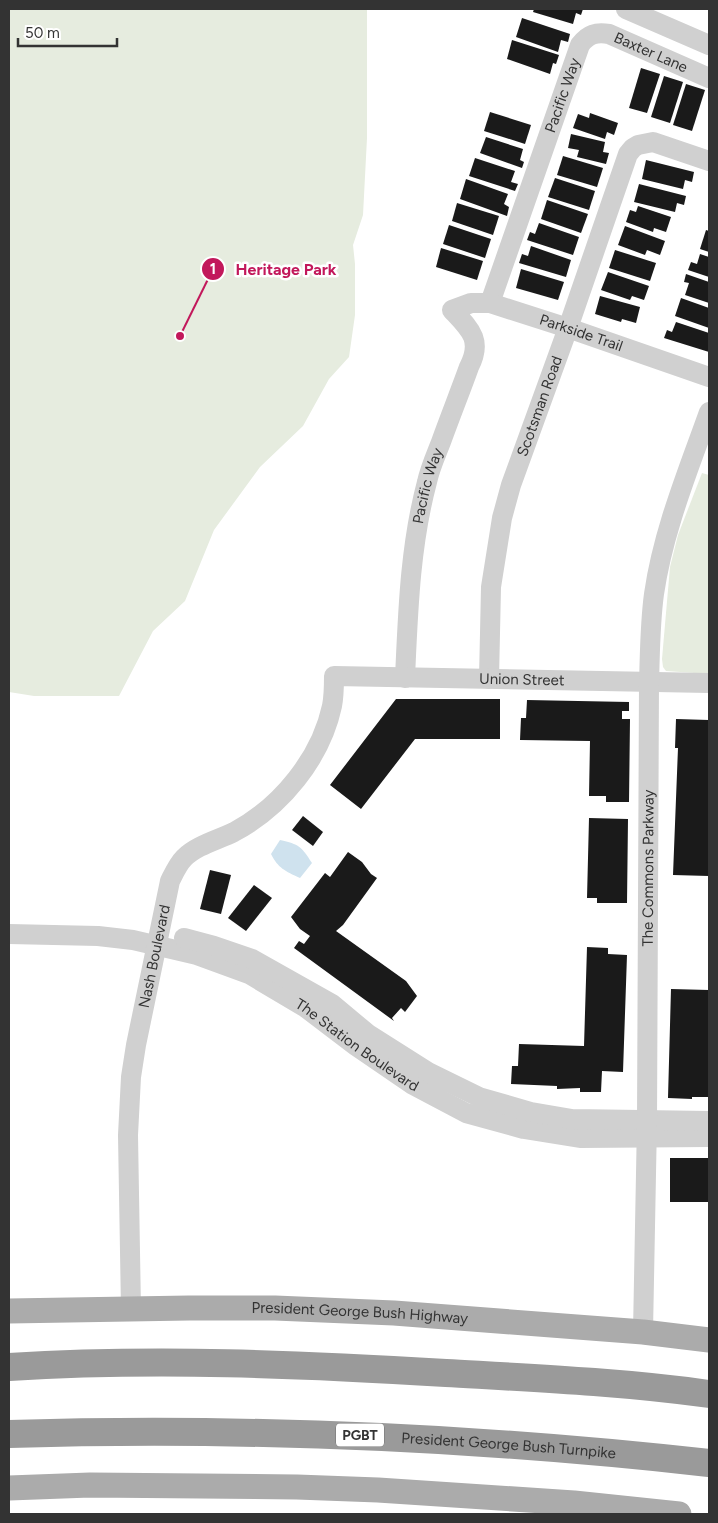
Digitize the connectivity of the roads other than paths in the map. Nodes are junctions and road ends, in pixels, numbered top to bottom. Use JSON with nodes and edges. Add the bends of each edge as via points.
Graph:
{"nodes":[{"id":1,"x":638,"y":10,"type":"edge"},
{"id":2,"x":593,"y":34,"type":"joint"},
{"id":3,"x":709,"y":34,"type":"edge"},
{"id":4,"x":709,"y":45,"type":"edge"},
{"id":5,"x":709,"y":78,"type":"edge"},
{"id":6,"x":709,"y":161,"type":"edge"},
{"id":7,"x":490,"y":303,"type":"junction"},
{"id":8,"x":452,"y":310,"type":"joint"},
{"id":9,"x":568,"y":328,"type":"junction"},
{"id":10,"x":709,"y":376,"type":"edge"},
{"id":11,"x":709,"y":412,"type":"edge"},
{"id":12,"x":334,"y":676,"type":"joint"},
{"id":13,"x":405,"y":678,"type":"junction"},
{"id":14,"x":489,"y":679,"type":"junction"},
{"id":15,"x":649,"y":682,"type":"junction"},
{"id":16,"x":709,"y":683,"type":"edge"},
{"id":17,"x":9,"y":922,"type":"edge"},
{"id":18,"x":9,"y":934,"type":"edge"},
{"id":19,"x":158,"y":939,"type":"junction"},
{"id":20,"x":709,"y":1121,"type":"edge"},
{"id":21,"x":646,"y":1128,"type":"junction"},
{"id":22,"x":709,"y":1137,"type":"edge"},
{"id":23,"x":131,"y":1310,"type":"junction"},
{"id":24,"x":9,"y":1311,"type":"edge"},
{"id":25,"x":643,"y":1332,"type":"junction"},
{"id":26,"x":709,"y":1340,"type":"edge"},
{"id":27,"x":9,"y":1367,"type":"edge"},
{"id":28,"x":709,"y":1394,"type":"edge"},
{"id":29,"x":9,"y":1434,"type":"edge"},
{"id":30,"x":709,"y":1463,"type":"edge"},
{"id":31,"x":9,"y":1488,"type":"edge"},
{"id":32,"x":652,"y":1513,"type":"edge"},
{"id":33,"x":679,"y":1514,"type":"edge"}],
"edges":[{"from":1,"to":3,"type":"street"},
{"from":1,"to":4,"type":"street"},
{"from":2,"to":5,"type":"street","name":"Baxter Lane","via":[[610,34]]},
{"from":2,"to":7,"type":"street","name":"Pacific Way","via":[[580,44]]},
{"from":6,"to":9,"type":"street","name":"Scotsman Road","via":[[653,142],[633,148],[628,154]]},
{"from":7,"to":8,"type":"street","name":"Parkside Trail","via":[[471,303]]},
{"from":7,"to":9,"type":"street","name":"Parkside Trail"},
{"from":8,"to":13,"type":"street","name":"Pacific Way","via":[[471,330],[476,343],[473,360],[421,505],[411,570]]},
{"from":9,"to":10,"type":"street","name":"Parkside Trail"},
{"from":9,"to":14,"type":"street","name":"Scotsman Road","via":[[502,518],[490,587]]},
{"from":11,"to":15,"type":"street","name":"The Commons Parkway","via":[[671,519],[661,558],[650,631]]},
{"from":12,"to":13,"type":"street","name":"Union Street"},
{"from":12,"to":19,"type":"street","name":"Nash Boulevard","via":[[329,719],[306,765],[279,798],[249,822],[184,858],[170,881]]},
{"from":13,"to":14,"type":"street","name":"Union Street"},
{"from":14,"to":15,"type":"street","name":"Union Street"},
{"from":15,"to":16,"type":"street","name":"Union Street"},
{"from":15,"to":21,"type":"street","name":"The Commons Parkway"},
{"from":17,"to":19,"type":"street","name":"The Station Boulevard","via":[[127,926]]},
{"from":18,"to":19,"type":"street","name":"The Station Boulevard"},
{"from":19,"to":21,"type":"street","name":"The Station Boulevard","via":[[249,974],[306,1008],[413,1085],[466,1113],[524,1129],[580,1138],[631,1138]]},
{"from":19,"to":23,"type":"street","name":"Nash Boulevard","via":[[136,1045],[130,1094]]},
{"from":20,"to":21,"type":"street","name":"The Station Boulevard"},
{"from":21,"to":22,"type":"street","name":"The Station Boulevard"},
{"from":21,"to":25,"type":"street","name":"The Commons Parkway"},
{"from":23,"to":24,"type":"main road","name":"President George Bush Highway"},
{"from":23,"to":25,"type":"main road","name":"President George Bush Highway","via":[[275,1308]]},
{"from":25,"to":26,"type":"main road","name":"President George Bush Highway"},
{"from":27,"to":28,"type":"highway","via":[[157,1363],[280,1365],[509,1376]]},
{"from":29,"to":30,"type":"highway","name":"President George Bush Turnpike","number":"PGBT","via":[[218,1432],[378,1436],[522,1445]]},
{"from":31,"to":32,"type":"main road","via":[[99,1485],[389,1490],[574,1503]]},
{"from":32,"to":33,"type":"main road"}]}
